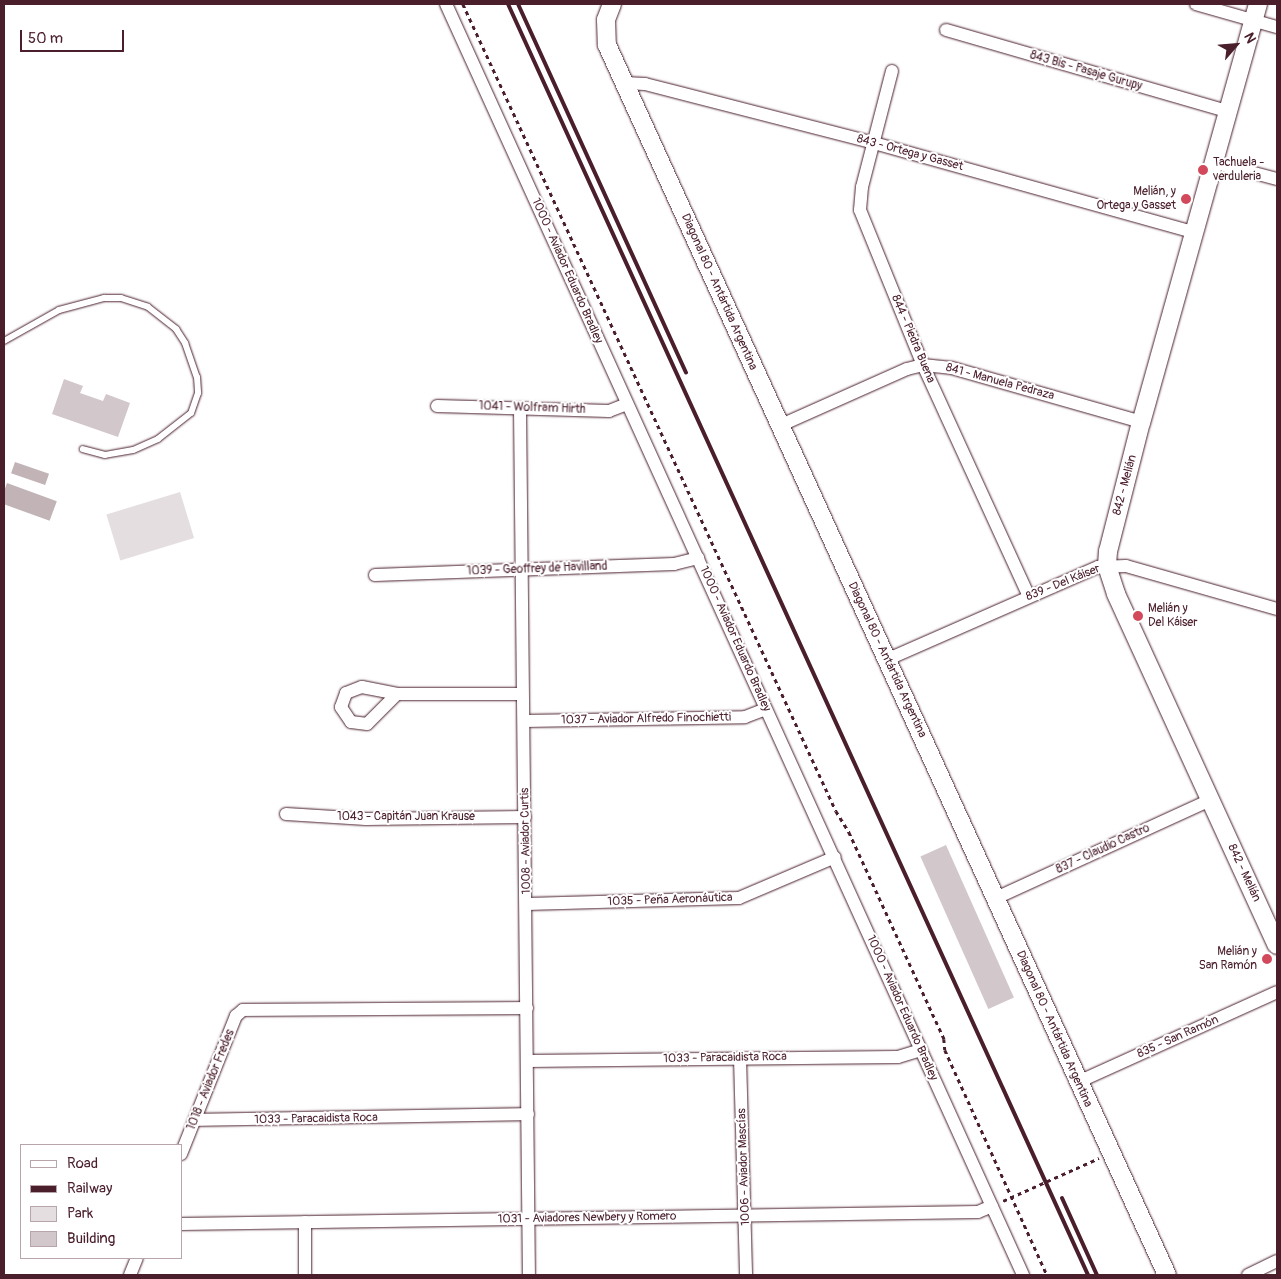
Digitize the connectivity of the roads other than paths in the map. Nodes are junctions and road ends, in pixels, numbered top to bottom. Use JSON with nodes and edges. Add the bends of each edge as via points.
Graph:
{"nodes":[{"id":1,"x":446,"y":4,"type":"edge"},
{"id":2,"x":612,"y":4,"type":"edge"},
{"id":3,"x":1196,"y":4,"type":"edge"},
{"id":4,"x":1256,"y":12,"type":"edge"},
{"id":5,"x":1277,"y":27,"type":"edge"},
{"id":6,"x":946,"y":30,"type":"dead end"},
{"id":7,"x":892,"y":71,"type":"dead end"},
{"id":8,"x":625,"y":83,"type":"junction"},
{"id":9,"x":1226,"y":111,"type":"junction"},
{"id":10,"x":874,"y":143,"type":"junction"},
{"id":11,"x":1213,"y":162,"type":"junction"},
{"id":12,"x":1277,"y":179,"type":"edge"},
{"id":13,"x":1193,"y":232,"type":"junction"},
{"id":14,"x":4,"y":341,"type":"edge"},
{"id":15,"x":924,"y":365,"type":"junction"},
{"id":16,"x":627,"y":404,"type":"junction"},
{"id":17,"x":437,"y":406,"type":"dead end"},
{"id":18,"x":520,"y":408,"type":"junction"},
{"id":19,"x":1141,"y":422,"type":"junction"},
{"id":20,"x":779,"y":426,"type":"junction"},
{"id":21,"x":83,"y":449,"type":"dead end"},
{"id":22,"x":698,"y":558,"type":"junction"},
{"id":23,"x":1107,"y":566,"type":"junction"},
{"id":24,"x":522,"y":569,"type":"junction"},
{"id":25,"x":375,"y":575,"type":"dead end"},
{"id":26,"x":1029,"y":596,"type":"junction"},
{"id":27,"x":1277,"y":609,"type":"edge"},
{"id":28,"x":886,"y":660,"type":"junction"},
{"id":29,"x":397,"y":694,"type":"dead end"},
{"id":30,"x":522,"y":694,"type":"junction"},
{"id":31,"x":766,"y":709,"type":"junction"},
{"id":32,"x":524,"y":721,"type":"junction"},
{"id":33,"x":1210,"y":800,"type":"junction"},
{"id":34,"x":286,"y":814,"type":"dead end"},
{"id":35,"x":525,"y":817,"type":"junction"},
{"id":36,"x":835,"y":858,"type":"junction"},
{"id":37,"x":996,"y":898,"type":"junction"},
{"id":38,"x":527,"y":904,"type":"junction"},
{"id":39,"x":1277,"y":945,"type":"edge"},
{"id":40,"x":1277,"y":992,"type":"edge"},
{"id":41,"x":527,"y":1008,"type":"junction"},
{"id":42,"x":921,"y":1050,"type":"junction"},
{"id":43,"x":740,"y":1058,"type":"junction"},
{"id":44,"x":527,"y":1061,"type":"junction"},
{"id":45,"x":1078,"y":1082,"type":"junction"},
{"id":46,"x":528,"y":1114,"type":"junction"},
{"id":47,"x":195,"y":1120,"type":"junction"},
{"id":48,"x":182,"y":1152,"type":"edge"},
{"id":49,"x":992,"y":1206,"type":"junction"},
{"id":50,"x":746,"y":1216,"type":"junction"},
{"id":51,"x":528,"y":1219,"type":"junction"},
{"id":52,"x":305,"y":1222,"type":"junction"},
{"id":53,"x":182,"y":1224,"type":"edge"},
{"id":54,"x":137,"y":1259,"type":"edge"},
{"id":55,"x":1277,"y":1261,"type":"edge"},
{"id":56,"x":130,"y":1275,"type":"edge"},
{"id":57,"x":305,"y":1275,"type":"edge"},
{"id":58,"x":529,"y":1275,"type":"edge"},
{"id":59,"x":746,"y":1275,"type":"edge"},
{"id":60,"x":1023,"y":1275,"type":"edge"},
{"id":61,"x":1167,"y":1275,"type":"edge"},
{"id":62,"x":1248,"y":1275,"type":"edge"}],
"edges":[{"from":1,"to":16,"type":"street","name":"1000 - Aviador Eduardo Bradley"},
{"from":2,"to":8,"type":"main road","name":"Diagonal 80 - Antártida Argentina","via":[[606,20],[607,45]]},
{"from":3,"to":4,"type":"street"},
{"from":4,"to":5,"type":"street"},
{"from":4,"to":9,"type":"main road","name":"842 - Melián"},
{"from":6,"to":9,"type":"street","name":"843 Bis - Pasaje Gurupy"},
{"from":7,"to":10,"type":"street","name":"844 - Piedra Buena"},
{"from":8,"to":10,"type":"street","name":"843 - Ortega y Gasset","via":[[645,84]]},
{"from":8,"to":20,"type":"main road","name":"Diagonal 80 - Antártida Argentina"},
{"from":9,"to":11,"type":"main road","name":"842 - Melián"},
{"from":10,"to":13,"type":"street","name":"843 - Ortega y Gasset"},
{"from":10,"to":15,"type":"street","name":"844 - Piedra Buena","via":[[862,187],[860,210]]},
{"from":11,"to":12,"type":"street"},
{"from":11,"to":13,"type":"main road","name":"842 - Melián"},
{"from":13,"to":19,"type":"main road","name":"842 - Melián"},
{"from":14,"to":21,"type":"lane","via":[[50,314],[104,298],[120,298],[148,307],[176,329],[185,343],[197,377],[198,393],[191,413],[158,439],[133,450],[105,455]]},
{"from":15,"to":19,"type":"street","name":"841 - Manuela Pedraza","via":[[952,368]]},
{"from":15,"to":20,"type":"street","name":"841 - Manuela Pedraza","via":[[907,369]]},
{"from":15,"to":26,"type":"street","name":"844 - Piedra Buena"},
{"from":16,"to":18,"type":"street","name":"1041 - Wolfram Hirth","via":[[609,411]]},
{"from":16,"to":22,"type":"street","name":"1000 - Aviador Eduardo Bradley"},
{"from":17,"to":18,"type":"street","name":"1041 - Wolfram Hirth"},
{"from":18,"to":24,"type":"street","name":"1008 - Aviador Curtis"},
{"from":19,"to":23,"type":"main road","name":"842 - Melián"},
{"from":20,"to":28,"type":"main road","name":"Diagonal 80 - Antártida Argentina"},
{"from":22,"to":24,"type":"street","name":"1039 - Geoffrey de Havilland","via":[[674,564]]},
{"from":22,"to":31,"type":"street","name":"1000 - Aviador Eduardo Bradley"},
{"from":23,"to":26,"type":"street","name":"839 - Del Káiser","via":[[1091,569]]},
{"from":23,"to":27,"type":"street","name":"839 - Del Káiser","via":[[1126,566]]},
{"from":23,"to":33,"type":"main road","name":"842 - Melián","via":[[1116,594]]},
{"from":24,"to":25,"type":"street","name":"1039 - Geoffrey de Havilland"},
{"from":24,"to":30,"type":"street","name":"1008 - Aviador Curtis"},
{"from":26,"to":28,"type":"street","name":"839 - Del Káiser"},
{"from":28,"to":37,"type":"main road","name":"Diagonal 80 - Antártida Argentina"},
{"from":29,"to":30,"type":"street"},
{"from":30,"to":32,"type":"street","name":"1008 - Aviador Curtis"},
{"from":31,"to":32,"type":"street","name":"1037 - Aviador Alfredo Finochietti","via":[[745,717]]},
{"from":31,"to":36,"type":"street","name":"1000 - Aviador Eduardo Bradley"},
{"from":32,"to":35,"type":"street","name":"1008 - Aviador Curtis"},
{"from":33,"to":37,"type":"street","name":"837 - Claudio Castro"},
{"from":33,"to":39,"type":"main road","name":"842 - Melián"},
{"from":34,"to":35,"type":"street","name":"1043 - Capitán Juan Krause","via":[[366,819]]},
{"from":35,"to":38,"type":"street","name":"1008 - Aviador Curtis"},
{"from":36,"to":38,"type":"street","name":"1035 - Peña Aeronáutica","via":[[739,898]]},
{"from":36,"to":42,"type":"street","name":"1000 - Aviador Eduardo Bradley"},
{"from":37,"to":45,"type":"main road","name":"Diagonal 80 - Antártida Argentina"},
{"from":38,"to":41,"type":"street","name":"1008 - Aviador Curtis"},
{"from":40,"to":45,"type":"street","name":"835 - San Ramón"},
{"from":41,"to":44,"type":"street","name":"1008 - Aviador Curtis"},
{"from":41,"to":47,"type":"street","name":"1018 - Aviador Fredes","via":[[244,1010],[236,1016]]},
{"from":42,"to":43,"type":"street","name":"1033 - Paracaidista Roca","via":[[898,1057]]},
{"from":42,"to":49,"type":"street","name":"1000 - Aviador Eduardo Bradley"},
{"from":43,"to":44,"type":"street","name":"1033 - Paracaidista Roca"},
{"from":43,"to":50,"type":"street","name":"1006 - Aviador Mascías"},
{"from":44,"to":46,"type":"street","name":"1008 - Aviador Curtis"},
{"from":45,"to":61,"type":"main road","name":"Diagonal 80 - Antártida Argentina"},
{"from":46,"to":47,"type":"street","name":"1033 - Paracaidista Roca"},
{"from":46,"to":51,"type":"street","name":"1008 - Aviador Curtis"},
{"from":47,"to":48,"type":"street","name":"1018 - Aviador Fredes"},
{"from":49,"to":50,"type":"street","name":"1031 - Aviadores Newbery y Romero","via":[[978,1212]]},
{"from":49,"to":60,"type":"street","name":"1000 - Aviador Eduardo Bradley"},
{"from":50,"to":51,"type":"street","name":"1031 - Aviadores Newbery y Romero"},
{"from":50,"to":59,"type":"street","name":"1006 - Aviador Mascías"},
{"from":51,"to":52,"type":"street","name":"1031 - Aviadores Newbery y Romero"},
{"from":51,"to":58,"type":"street","name":"1008 - Aviador Curtis"},
{"from":52,"to":53,"type":"street","name":"1031 - Aviadores Newbery y Romero"},
{"from":52,"to":57,"type":"street"},
{"from":54,"to":56,"type":"street"},
{"from":55,"to":62,"type":"street"}]}
